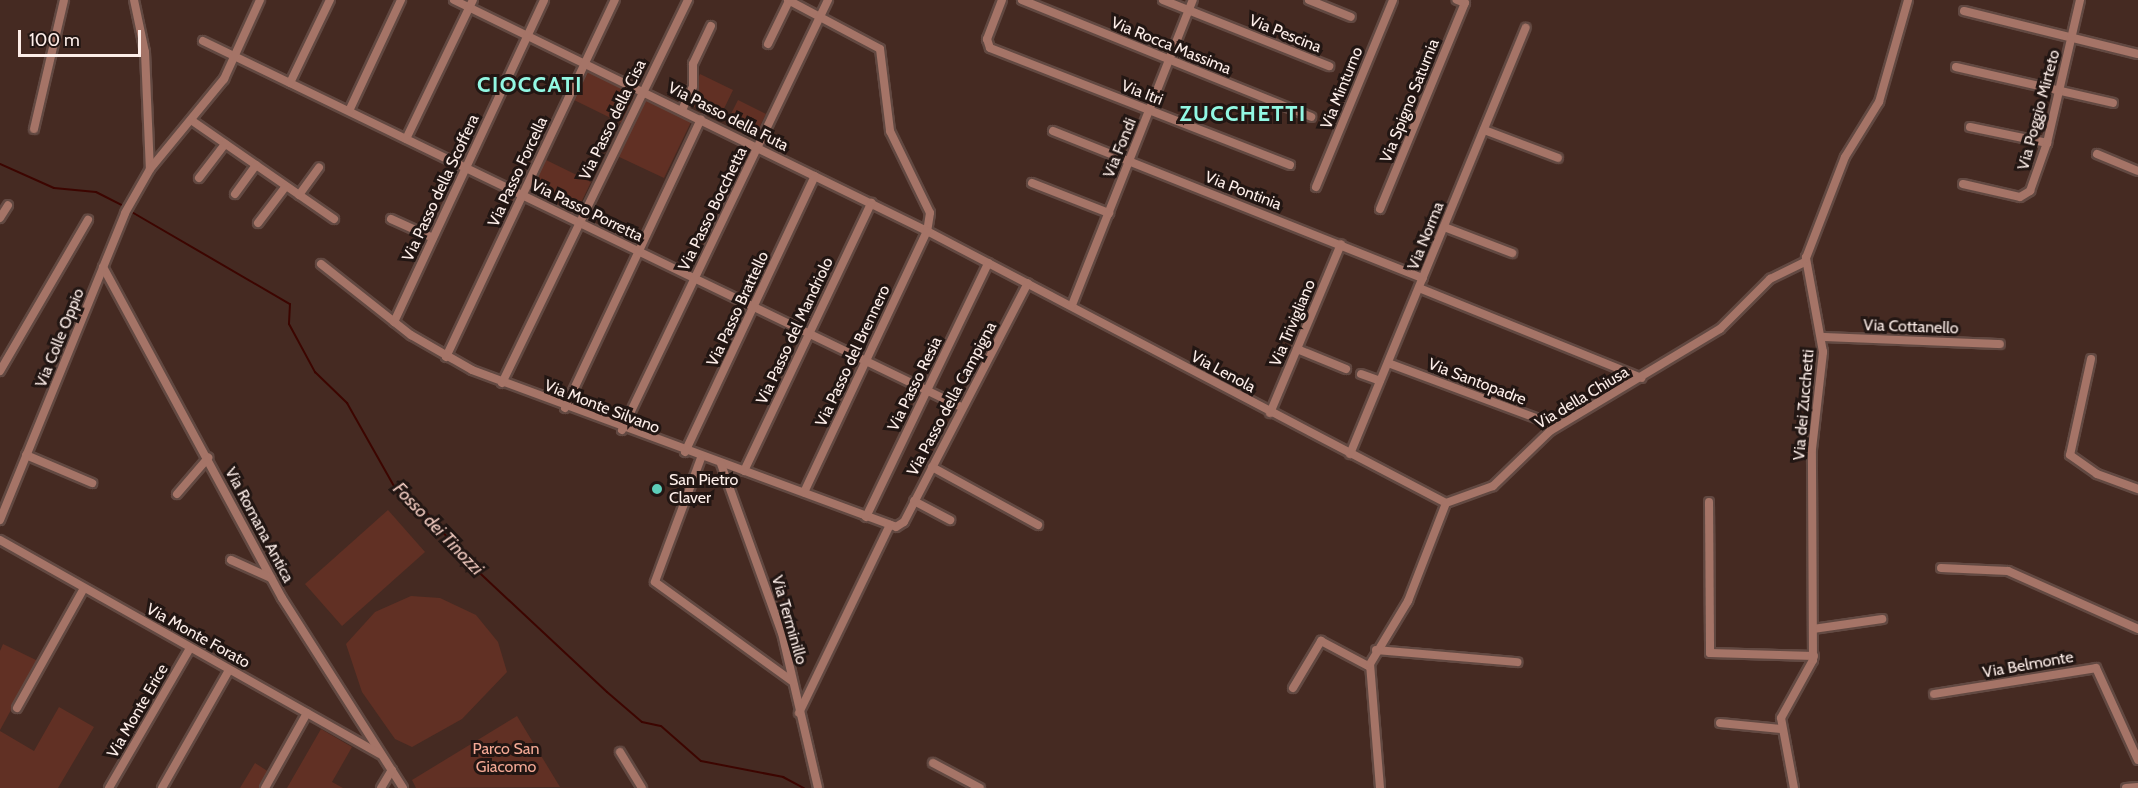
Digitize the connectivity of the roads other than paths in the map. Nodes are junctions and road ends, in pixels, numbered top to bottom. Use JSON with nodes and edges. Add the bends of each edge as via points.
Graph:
{"nodes":[{"id":1,"x":64,"y":0,"type":"edge"},
{"id":2,"x":134,"y":0,"type":"edge"},
{"id":3,"x":260,"y":0,"type":"edge"},
{"id":4,"x":330,"y":0,"type":"edge"},
{"id":5,"x":401,"y":0,"type":"edge"},
{"id":6,"x":454,"y":0,"type":"edge"},
{"id":7,"x":544,"y":0,"type":"edge"},
{"id":8,"x":615,"y":0,"type":"edge"},
{"id":9,"x":688,"y":0,"type":"edge"},
{"id":10,"x":788,"y":0,"type":"edge"},
{"id":11,"x":828,"y":0,"type":"edge"},
{"id":12,"x":1002,"y":0,"type":"edge"},
{"id":13,"x":1022,"y":0,"type":"edge"},
{"id":14,"x":1163,"y":0,"type":"edge"},
{"id":15,"x":1193,"y":0,"type":"edge"},
{"id":16,"x":1309,"y":0,"type":"edge"},
{"id":17,"x":1393,"y":0,"type":"edge"},
{"id":18,"x":1908,"y":0,"type":"edge"},
{"id":19,"x":2080,"y":0,"type":"edge"},
{"id":20,"x":1461,"y":2,"type":"edge"},
{"id":21,"x":471,"y":4,"type":"edge"},
{"id":22,"x":1189,"y":10,"type":"junction"},
{"id":23,"x":1964,"y":11,"type":"dead end"},
{"id":24,"x":820,"y":16,"type":"junction"},
{"id":25,"x":1351,"y":17,"type":"dead end"},
{"id":26,"x":711,"y":26,"type":"dead end"},
{"id":27,"x":1526,"y":28,"type":"dead end"},
{"id":28,"x":528,"y":36,"type":"junction"},
{"id":29,"x":2071,"y":38,"type":"junction"},
{"id":30,"x":203,"y":41,"type":"dead end"},
{"id":31,"x":768,"y":44,"type":"dead end"},
{"id":32,"x":2138,"y":54,"type":"edge"},
{"id":33,"x":235,"y":56,"type":"junction"},
{"id":34,"x":1169,"y":59,"type":"junction"},
{"id":35,"x":584,"y":63,"type":"junction"},
{"id":36,"x":1329,"y":66,"type":"dead end"},
{"id":37,"x":1956,"y":67,"type":"dead end"},
{"id":38,"x":290,"y":83,"type":"junction"},
{"id":39,"x":643,"y":90,"type":"junction"},
{"id":40,"x":2060,"y":90,"type":"junction"},
{"id":41,"x":2113,"y":103,"type":"dead end"},
{"id":42,"x":682,"y":110,"type":"junction"},
{"id":43,"x":1149,"y":110,"type":"junction"},
{"id":44,"x":349,"y":111,"type":"junction"},
{"id":45,"x":1311,"y":117,"type":"dead end"},
{"id":46,"x":701,"y":119,"type":"junction"},
{"id":47,"x":191,"y":120,"type":"junction"},
{"id":48,"x":1970,"y":127,"type":"dead end"},
{"id":49,"x":34,"y":129,"type":"dead end"},
{"id":50,"x":1484,"y":130,"type":"junction"},
{"id":51,"x":1053,"y":131,"type":"dead end"},
{"id":52,"x":406,"y":139,"type":"junction"},
{"id":53,"x":2047,"y":143,"type":"junction"},
{"id":54,"x":225,"y":144,"type":"junction"},
{"id":55,"x":758,"y":148,"type":"junction"},
{"id":56,"x":2097,"y":154,"type":"dead end"},
{"id":57,"x":1558,"y":158,"type":"dead end"},
{"id":58,"x":1129,"y":161,"type":"junction"},
{"id":59,"x":256,"y":165,"type":"junction"},
{"id":60,"x":1290,"y":165,"type":"dead end"},
{"id":61,"x":319,"y":167,"type":"dead end"},
{"id":62,"x":465,"y":168,"type":"junction"},
{"id":63,"x":150,"y":169,"type":"junction"},
{"id":64,"x":2138,"y":171,"type":"edge"},
{"id":65,"x":815,"y":176,"type":"junction"},
{"id":66,"x":199,"y":178,"type":"dead end"},
{"id":67,"x":1032,"y":183,"type":"dead end"},
{"id":68,"x":1963,"y":184,"type":"dead end"},
{"id":69,"x":286,"y":186,"type":"junction"},
{"id":70,"x":1316,"y":187,"type":"dead end"},
{"id":71,"x":235,"y":194,"type":"dead end"},
{"id":72,"x":299,"y":195,"type":"junction"},
{"id":73,"x":522,"y":195,"type":"junction"},
{"id":74,"x":871,"y":203,"type":"junction"},
{"id":75,"x":8,"y":205,"type":"dead end"},
{"id":76,"x":1380,"y":209,"type":"dead end"},
{"id":77,"x":1109,"y":213,"type":"junction"},
{"id":78,"x":0,"y":218,"type":"edge"},
{"id":79,"x":334,"y":219,"type":"dead end"},
{"id":80,"x":392,"y":219,"type":"dead end"},
{"id":81,"x":88,"y":220,"type":"dead end"},
{"id":82,"x":579,"y":222,"type":"junction"},
{"id":83,"x":258,"y":223,"type":"dead end"},
{"id":84,"x":1444,"y":227,"type":"junction"},
{"id":85,"x":927,"y":231,"type":"junction"},
{"id":86,"x":433,"y":238,"type":"junction"},
{"id":87,"x":1341,"y":244,"type":"junction"},
{"id":88,"x":639,"y":251,"type":"junction"},
{"id":89,"x":1512,"y":253,"type":"dead end"},
{"id":90,"x":1805,"y":262,"type":"junction"},
{"id":91,"x":988,"y":263,"type":"junction"},
{"id":92,"x":321,"y":264,"type":"dead end"},
{"id":93,"x":103,"y":267,"type":"junction"},
{"id":94,"x":694,"y":278,"type":"junction"},
{"id":95,"x":1423,"y":278,"type":"junction"},
{"id":96,"x":1028,"y":283,"type":"junction"},
{"id":97,"x":1419,"y":288,"type":"junction"},
{"id":98,"x":1072,"y":305,"type":"junction"},
{"id":99,"x":754,"y":307,"type":"junction"},
{"id":100,"x":394,"y":322,"type":"junction"},
{"id":101,"x":809,"y":334,"type":"junction"},
{"id":102,"x":1822,"y":337,"type":"junction"},
{"id":103,"x":2000,"y":344,"type":"dead end"},
{"id":104,"x":1297,"y":349,"type":"junction"},
{"id":105,"x":446,"y":357,"type":"junction"},
{"id":106,"x":2091,"y":359,"type":"dead end"},
{"id":107,"x":866,"y":361,"type":"junction"},
{"id":108,"x":1388,"y":363,"type":"junction"},
{"id":109,"x":1346,"y":369,"type":"dead end"},
{"id":110,"x":0,"y":371,"type":"edge"},
{"id":111,"x":1361,"y":374,"type":"dead end"},
{"id":112,"x":1642,"y":378,"type":"junction"},
{"id":113,"x":1380,"y":381,"type":"junction"},
{"id":114,"x":502,"y":383,"type":"junction"},
{"id":115,"x":926,"y":391,"type":"junction"},
{"id":116,"x":959,"y":406,"type":"dead end"},
{"id":117,"x":565,"y":408,"type":"junction"},
{"id":118,"x":1270,"y":413,"type":"junction"},
{"id":119,"x":1557,"y":426,"type":"junction"},
{"id":120,"x":622,"y":430,"type":"junction"},
{"id":121,"x":685,"y":452,"type":"junction"},
{"id":122,"x":1350,"y":454,"type":"junction"},
{"id":123,"x":26,"y":456,"type":"junction"},
{"id":124,"x":208,"y":458,"type":"junction"},
{"id":125,"x":701,"y":458,"type":"junction"},
{"id":126,"x":721,"y":464,"type":"junction"},
{"id":127,"x":932,"y":466,"type":"junction"},
{"id":128,"x":744,"y":471,"type":"junction"},
{"id":129,"x":92,"y":483,"type":"dead end"},
{"id":130,"x":2138,"y":489,"type":"edge"},
{"id":131,"x":804,"y":492,"type":"junction"},
{"id":132,"x":177,"y":494,"type":"dead end"},
{"id":133,"x":914,"y":501,"type":"junction"},
{"id":134,"x":1709,"y":502,"type":"dead end"},
{"id":135,"x":1446,"y":503,"type":"junction"},
{"id":136,"x":866,"y":517,"type":"junction"},
{"id":137,"x":0,"y":520,"type":"edge"},
{"id":138,"x":950,"y":520,"type":"dead end"},
{"id":139,"x":890,"y":525,"type":"junction"},
{"id":140,"x":1038,"y":525,"type":"dead end"},
{"id":141,"x":899,"y":527,"type":"joint"},
{"id":142,"x":0,"y":540,"type":"edge"},
{"id":143,"x":231,"y":560,"type":"dead end"},
{"id":144,"x":1941,"y":568,"type":"dead end"},
{"id":145,"x":272,"y":578,"type":"junction"},
{"id":146,"x":84,"y":588,"type":"junction"},
{"id":147,"x":1882,"y":619,"type":"dead end"},
{"id":148,"x":1813,"y":629,"type":"junction"},
{"id":149,"x":2138,"y":629,"type":"edge"},
{"id":150,"x":190,"y":648,"type":"junction"},
{"id":151,"x":1376,"y":650,"type":"junction"},
{"id":152,"x":1814,"y":656,"type":"junction"},
{"id":153,"x":1517,"y":663,"type":"dead end"},
{"id":154,"x":1370,"y":667,"type":"junction"},
{"id":155,"x":229,"y":670,"type":"junction"},
{"id":156,"x":792,"y":681,"type":"junction"},
{"id":157,"x":1293,"y":688,"type":"dead end"},
{"id":158,"x":1934,"y":694,"type":"dead end"},
{"id":159,"x":17,"y":708,"type":"dead end"},
{"id":160,"x":307,"y":713,"type":"junction"},
{"id":161,"x":799,"y":713,"type":"junction"},
{"id":162,"x":1720,"y":723,"type":"dead end"},
{"id":163,"x":1781,"y":729,"type":"junction"},
{"id":164,"x":620,"y":752,"type":"dead end"},
{"id":165,"x":382,"y":755,"type":"junction"},
{"id":166,"x":2138,"y":760,"type":"edge"},
{"id":167,"x":933,"y":764,"type":"dead end"},
{"id":168,"x":392,"y":770,"type":"junction"},
{"id":169,"x":2138,"y":787,"type":"edge"},
{"id":170,"x":109,"y":788,"type":"edge"},
{"id":171,"x":162,"y":788,"type":"edge"},
{"id":172,"x":265,"y":788,"type":"edge"},
{"id":173,"x":381,"y":788,"type":"edge"},
{"id":174,"x":403,"y":788,"type":"edge"},
{"id":175,"x":642,"y":788,"type":"edge"},
{"id":176,"x":818,"y":788,"type":"edge"},
{"id":177,"x":980,"y":788,"type":"edge"},
{"id":178,"x":1380,"y":788,"type":"edge"},
{"id":179,"x":1794,"y":788,"type":"edge"},
{"id":180,"x":2126,"y":788,"type":"edge"}],
"edges":[{"from":1,"to":49,"type":"street"},
{"from":2,"to":63,"type":"street","via":[[144,52]]},
{"from":3,"to":33,"type":"street","name":"Via Colle Oppio"},
{"from":4,"to":38,"type":"street"},
{"from":5,"to":44,"type":"street"},
{"from":6,"to":21,"type":"street","name":"Via Passo della Futa"},
{"from":7,"to":28,"type":"street","name":"Via Passo della Scoffera"},
{"from":8,"to":35,"type":"street","name":"Via Passo Forcella"},
{"from":9,"to":39,"type":"street","name":"Via Passo della Cisa"},
{"from":10,"to":24,"type":"street"},
{"from":10,"to":31,"type":"street"},
{"from":11,"to":24,"type":"street","name":"Via Passo Bocchetta"},
{"from":12,"to":43,"type":"street","name":"Via Itri","via":[[987,44]]},
{"from":13,"to":34,"type":"street","name":"Via Rocca Massima"},
{"from":14,"to":22,"type":"street","name":"Via Pescina"},
{"from":15,"to":22,"type":"street","name":"Via Fondi"},
{"from":16,"to":25,"type":"street"},
{"from":17,"to":70,"type":"street","name":"Via Minturno"},
{"from":18,"to":90,"type":"street","via":[[1879,102],[1845,157]]},
{"from":19,"to":29,"type":"street","name":"Via Poggio Mirteto"},
{"from":20,"to":76,"type":"street","name":"Via Spigno Saturnia"},
{"from":21,"to":28,"type":"street","name":"Via Passo della Futa"},
{"from":21,"to":52,"type":"street"},
{"from":22,"to":34,"type":"street","name":"Via Fondi"},
{"from":22,"to":36,"type":"street","name":"Via Pescina"},
{"from":23,"to":29,"type":"street"},
{"from":24,"to":55,"type":"street","name":"Via Passo Bocchetta"},
{"from":24,"to":85,"type":"street","via":[[871,42],[882,54],[889,127],[927,198]]},
{"from":26,"to":42,"type":"street","via":[[694,62],[693,86]]},
{"from":27,"to":50,"type":"street","name":"Via Norma"},
{"from":28,"to":35,"type":"street","name":"Via Passo della Futa"},
{"from":28,"to":62,"type":"street","name":"Via Passo della Scoffera"},
{"from":29,"to":32,"type":"street"},
{"from":29,"to":40,"type":"street","name":"Via Poggio Mirteto"},
{"from":30,"to":33,"type":"street","name":"Via Passo Porretta"},
{"from":33,"to":38,"type":"street","name":"Via Passo Porretta"},
{"from":33,"to":47,"type":"street","name":"Via Colle Oppio"},
{"from":34,"to":43,"type":"street","name":"Via Fondi"},
{"from":34,"to":45,"type":"street","name":"Via Rocca Massima"},
{"from":35,"to":39,"type":"street","name":"Via Passo della Futa"},
{"from":35,"to":73,"type":"street","name":"Via Passo Forcella"},
{"from":37,"to":40,"type":"street"},
{"from":38,"to":44,"type":"street","name":"Via Passo Porretta"},
{"from":39,"to":42,"type":"street","name":"Via Passo della Futa"},
{"from":39,"to":82,"type":"street","name":"Via Passo della Cisa"},
{"from":40,"to":41,"type":"street"},
{"from":40,"to":53,"type":"street","name":"Via Poggio Mirteto"},
{"from":42,"to":46,"type":"street","name":"Via Passo della Futa"},
{"from":43,"to":58,"type":"street","name":"Via Fondi"},
{"from":43,"to":60,"type":"street","name":"Via Itri"},
{"from":44,"to":52,"type":"street","name":"Via Passo Porretta"},
{"from":46,"to":55,"type":"street","name":"Via Passo della Futa"},
{"from":46,"to":88,"type":"street"},
{"from":47,"to":54,"type":"street"},
{"from":47,"to":63,"type":"street","name":"Via Colle Oppio"},
{"from":48,"to":53,"type":"street"},
{"from":50,"to":57,"type":"street"},
{"from":50,"to":84,"type":"street","name":"Via Norma"},
{"from":51,"to":58,"type":"street","name":"Via Pontinia"},
{"from":52,"to":62,"type":"street","name":"Via Passo Porretta"},
{"from":53,"to":68,"type":"street","name":"Via Poggio Mirteto","via":[[2026,196]]},
{"from":54,"to":59,"type":"street"},
{"from":54,"to":66,"type":"street"},
{"from":55,"to":65,"type":"street","name":"Via Passo della Futa"},
{"from":55,"to":94,"type":"street","name":"Via Passo Bocchetta"},
{"from":56,"to":64,"type":"street"},
{"from":58,"to":77,"type":"street","name":"Via Fondi"},
{"from":58,"to":87,"type":"street","name":"Via Pontinia"},
{"from":59,"to":69,"type":"street"},
{"from":59,"to":71,"type":"street"},
{"from":61,"to":72,"type":"street"},
{"from":62,"to":73,"type":"street","name":"Via Passo Porretta"},
{"from":62,"to":86,"type":"street","name":"Via Passo della Scoffera"},
{"from":63,"to":93,"type":"street","name":"Via Colle Oppio","via":[[125,213]]},
{"from":65,"to":74,"type":"street","name":"Via Passo della Futa"},
{"from":65,"to":99,"type":"street","name":"Via Passo Brattello"},
{"from":67,"to":77,"type":"street"},
{"from":69,"to":72,"type":"street"},
{"from":69,"to":83,"type":"street"},
{"from":72,"to":79,"type":"street"},
{"from":73,"to":82,"type":"street","name":"Via Passo Porretta"},
{"from":73,"to":105,"type":"street","name":"Via Passo Forcella"},
{"from":74,"to":85,"type":"street","name":"Via Passo della Futa"},
{"from":74,"to":101,"type":"street","name":"Via Passo del Mandriolo"},
{"from":75,"to":78,"type":"street"},
{"from":77,"to":98,"type":"street","name":"Via Fondi"},
{"from":80,"to":86,"type":"street"},
{"from":81,"to":110,"type":"street"},
{"from":82,"to":88,"type":"street","name":"Via Passo Porretta"},
{"from":82,"to":114,"type":"street","name":"Via Passo della Cisa"},
{"from":84,"to":89,"type":"street"},
{"from":84,"to":95,"type":"street","name":"Via Norma"},
{"from":85,"to":91,"type":"street","name":"Via Passo della Futa"},
{"from":85,"to":107,"type":"street","name":"Via Passo del Brennero"},
{"from":86,"to":100,"type":"street","name":"Via Passo della Scoffera"},
{"from":87,"to":95,"type":"street","name":"Via Pontinia"},
{"from":87,"to":104,"type":"street","name":"Via Trivigliano"},
{"from":88,"to":94,"type":"street","name":"Via Passo Porretta"},
{"from":88,"to":117,"type":"street"},
{"from":90,"to":102,"type":"street","name":"Via dei Zucchetti"},
{"from":90,"to":112,"type":"street","name":"Via della Chiusa","via":[[1774,276],[1731,321]]},
{"from":91,"to":96,"type":"street","name":"Via Lenola"},
{"from":91,"to":115,"type":"street","name":"Via Passo Resia"},
{"from":92,"to":100,"type":"street","name":"Via Monte Silvano"},
{"from":93,"to":123,"type":"street","name":"Via Colle Oppio"},
{"from":93,"to":124,"type":"street","name":"Via Romana Antica"},
{"from":94,"to":99,"type":"street","name":"Via Passo Porretta"},
{"from":94,"to":120,"type":"street","name":"Via Passo Bocchetta"},
{"from":95,"to":97,"type":"street","name":"Via Norma"},
{"from":96,"to":98,"type":"street","name":"Via Lenola"},
{"from":96,"to":127,"type":"street","name":"Via Passo della Campigna"},
{"from":97,"to":108,"type":"street","name":"Via Norma"},
{"from":97,"to":112,"type":"street"},
{"from":98,"to":118,"type":"street","name":"Via Lenola"},
{"from":99,"to":101,"type":"street","name":"Via Passo Porretta"},
{"from":99,"to":121,"type":"street","name":"Via Passo Brattello"},
{"from":100,"to":105,"type":"street","name":"Via Monte Silvano"},
{"from":101,"to":107,"type":"street","name":"Via Passo Porretta"},
{"from":101,"to":128,"type":"street","name":"Via Passo del Mandriolo"},
{"from":102,"to":103,"type":"street","name":"Via Cottanello"},
{"from":102,"to":148,"type":"street","name":"Via dei Zucchetti","via":[[1812,449]]},
{"from":104,"to":109,"type":"street"},
{"from":104,"to":118,"type":"street","name":"Via Trivigliano"},
{"from":105,"to":114,"type":"street","name":"Via Monte Silvano"},
{"from":106,"to":130,"type":"street","via":[[2070,454],[2097,474]]},
{"from":107,"to":115,"type":"street","name":"Via Passo Porretta"},
{"from":107,"to":131,"type":"street","name":"Via Passo del Brennero"},
{"from":108,"to":113,"type":"street","name":"Via Norma"},
{"from":108,"to":119,"type":"street","name":"Via Santopadre"},
{"from":111,"to":113,"type":"street"},
{"from":112,"to":119,"type":"street","name":"Via della Chiusa"},
{"from":113,"to":122,"type":"street","name":"Via Norma"},
{"from":114,"to":117,"type":"street","name":"Via Monte Silvano"},
{"from":115,"to":116,"type":"street","name":"Via Passo Porretta"},
{"from":115,"to":136,"type":"street","name":"Via Passo Resia"},
{"from":117,"to":120,"type":"street","name":"Via Monte Silvano"},
{"from":118,"to":122,"type":"street","name":"Via Lenola"},
{"from":119,"to":135,"type":"street","name":"Via della Chiusa","via":[[1497,483]]},
{"from":120,"to":121,"type":"street","name":"Via Monte Silvano"},
{"from":121,"to":125,"type":"street","name":"Via Monte Silvano"},
{"from":122,"to":135,"type":"street","name":"Via Lenola"},
{"from":123,"to":129,"type":"street"},
{"from":123,"to":137,"type":"street","name":"Via Colle Oppio"},
{"from":124,"to":132,"type":"street"},
{"from":124,"to":145,"type":"street","name":"Via Romana Antica"},
{"from":125,"to":126,"type":"street","name":"Via Monte Silvano"},
{"from":125,"to":156,"type":"street","via":[[657,567],[656,582]]},
{"from":126,"to":128,"type":"street","name":"Via Monte Silvano"},
{"from":126,"to":156,"type":"street","name":"Via Terminillo","via":[[778,622]]},
{"from":127,"to":133,"type":"street","name":"Via Passo della Campigna"},
{"from":127,"to":140,"type":"street"},
{"from":128,"to":131,"type":"street","name":"Via Monte Silvano"},
{"from":131,"to":136,"type":"street","name":"Via Monte Silvano"},
{"from":133,"to":138,"type":"street"},
{"from":133,"to":141,"type":"street","name":"Via Passo della Campigna"},
{"from":134,"to":152,"type":"street","via":[[1710,653]]},
{"from":135,"to":151,"type":"street","via":[[1410,597]]},
{"from":136,"to":139,"type":"street","name":"Via Monte Silvano"},
{"from":139,"to":141,"type":"street","name":"Via Monte Silvano"},
{"from":139,"to":161,"type":"street"},
{"from":142,"to":146,"type":"street","name":"Via Monte Forato"},
{"from":143,"to":145,"type":"street"},
{"from":144,"to":149,"type":"street","via":[[2008,571]]},
{"from":145,"to":165,"type":"street","name":"Via Romana Antica"},
{"from":146,"to":150,"type":"street","name":"Via Monte Forato"},
{"from":146,"to":159,"type":"street"},
{"from":147,"to":148,"type":"street"},
{"from":148,"to":152,"type":"street","name":"Via dei Zucchetti"},
{"from":150,"to":155,"type":"street","name":"Via Monte Forato"},
{"from":150,"to":170,"type":"street","name":"Via Monte Erice"},
{"from":151,"to":153,"type":"street"},
{"from":151,"to":154,"type":"street"},
{"from":152,"to":163,"type":"street","name":"Via dei Zucchetti","via":[[1807,680],[1784,707]]},
{"from":154,"to":157,"type":"street","via":[[1318,642]]},
{"from":154,"to":178,"type":"street"},
{"from":155,"to":160,"type":"street","name":"Via Monte Forato"},
{"from":155,"to":171,"type":"street"},
{"from":156,"to":161,"type":"street","name":"Via Terminillo"},
{"from":158,"to":166,"type":"street","name":"Via Belmonte","via":[[2096,668]]},
{"from":160,"to":165,"type":"street","name":"Via Monte Forato"},
{"from":160,"to":172,"type":"street"},
{"from":161,"to":176,"type":"street","name":"Via Terminillo"},
{"from":162,"to":163,"type":"street"},
{"from":163,"to":179,"type":"street","name":"Via dei Zucchetti"},
{"from":164,"to":175,"type":"street"},
{"from":165,"to":168,"type":"street","name":"Via Romana Antica"},
{"from":167,"to":177,"type":"street"},
{"from":168,"to":173,"type":"street"},
{"from":168,"to":174,"type":"street","name":"Via Romana Antica"},
{"from":169,"to":180,"type":"street"}]}
